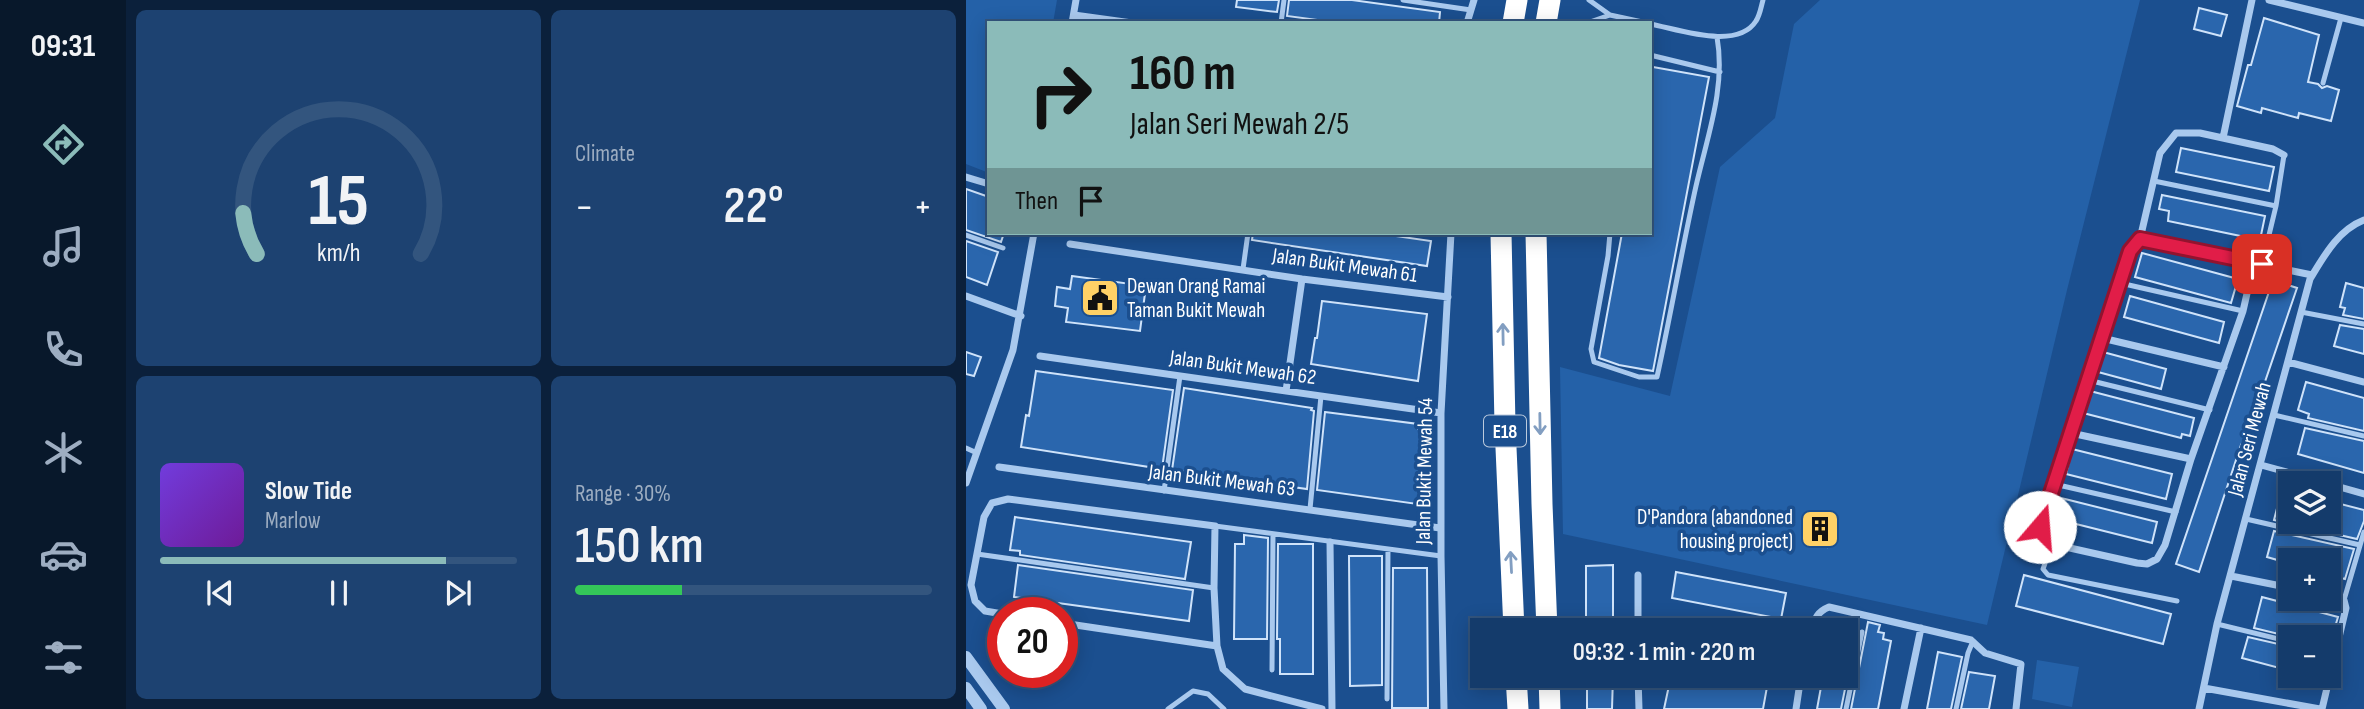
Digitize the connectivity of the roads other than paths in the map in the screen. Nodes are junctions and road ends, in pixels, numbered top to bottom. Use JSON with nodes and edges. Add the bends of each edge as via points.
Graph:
{"nodes":[{"id":1,"x":1076,"y":0,"type":"edge"},
{"id":2,"x":1284,"y":0,"type":"edge"},
{"id":3,"x":1403,"y":0,"type":"edge"},
{"id":4,"x":1474,"y":0,"type":"edge"},
{"id":5,"x":1517,"y":0,"type":"edge"},
{"id":6,"x":1550,"y":0,"type":"edge"},
{"id":7,"x":1590,"y":0,"type":"edge"},
{"id":8,"x":1763,"y":0,"type":"edge"},
{"id":9,"x":2252,"y":0,"type":"edge"},
{"id":10,"x":2269,"y":0,"type":"edge"},
{"id":11,"x":1471,"y":10,"type":"junction"},
{"id":12,"x":1610,"y":15,"type":"junction"},
{"id":13,"x":1073,"y":19,"type":"edge"},
{"id":14,"x":2341,"y":19,"type":"junction"},
{"id":15,"x":1102,"y":21,"type":"edge"},
{"id":16,"x":1281,"y":21,"type":"edge"},
{"id":17,"x":1468,"y":21,"type":"edge"},
{"id":18,"x":1513,"y":21,"type":"edge"},
{"id":19,"x":1546,"y":21,"type":"edge"},
{"id":20,"x":1593,"y":21,"type":"edge"},
{"id":21,"x":1638,"y":21,"type":"edge"},
{"id":22,"x":2364,"y":23,"type":"edge"},
{"id":23,"x":1652,"y":24,"type":"edge"},
{"id":24,"x":1717,"y":37,"type":"junction"},
{"id":25,"x":1652,"y":55,"type":"edge"},
{"id":26,"x":1720,"y":72,"type":"junction"},
{"id":27,"x":2323,"y":83,"type":"dead end"},
{"id":28,"x":2223,"y":138,"type":"junction"},
{"id":29,"x":2284,"y":155,"type":"joint"},
{"id":30,"x":966,"y":177,"type":"edge"},
{"id":31,"x":2154,"y":181,"type":"junction"},
{"id":32,"x":987,"y":183,"type":"edge"},
{"id":33,"x":2276,"y":206,"type":"junction"},
{"id":34,"x":2364,"y":219,"type":"edge"},
{"id":35,"x":966,"y":235,"type":"edge"},
{"id":36,"x":1034,"y":235,"type":"edge"},
{"id":37,"x":1248,"y":235,"type":"edge"},
{"id":38,"x":1451,"y":235,"type":"edge"},
{"id":39,"x":1501,"y":235,"type":"edge"},
{"id":40,"x":1536,"y":235,"type":"edge"},
{"id":41,"x":1610,"y":235,"type":"edge"},
{"id":42,"x":2140,"y":239,"type":"junction"},
{"id":43,"x":1070,"y":244,"type":"dead end"},
{"id":44,"x":1003,"y":248,"type":"dead end"},
{"id":45,"x":2130,"y":251,"type":"joint"},
{"id":46,"x":2258,"y":263,"type":"junction"},
{"id":47,"x":1243,"y":269,"type":"junction"},
{"id":48,"x":2312,"y":275,"type":"junction"},
{"id":49,"x":1302,"y":279,"type":"junction"},
{"id":50,"x":2120,"y":283,"type":"junction"},
{"id":51,"x":966,"y":296,"type":"edge"},
{"id":52,"x":1448,"y":297,"type":"junction"},
{"id":53,"x":2243,"y":311,"type":"junction"},
{"id":54,"x":2301,"y":312,"type":"junction"},
{"id":55,"x":1021,"y":316,"type":"junction"},
{"id":56,"x":2364,"y":324,"type":"edge"},
{"id":57,"x":2102,"y":338,"type":"junction"},
{"id":58,"x":1040,"y":356,"type":"dead end"},
{"id":59,"x":2288,"y":362,"type":"junction"},
{"id":60,"x":2224,"y":367,"type":"junction"},
{"id":61,"x":1180,"y":376,"type":"junction"},
{"id":62,"x":2088,"y":380,"type":"junction"},
{"id":63,"x":2364,"y":382,"type":"edge"},
{"id":64,"x":1286,"y":391,"type":"junction"},
{"id":65,"x":1321,"y":396,"type":"junction"},
{"id":66,"x":2210,"y":410,"type":"junction"},
{"id":67,"x":1441,"y":413,"type":"junction"},
{"id":68,"x":2274,"y":415,"type":"junction"},
{"id":69,"x":2071,"y":433,"type":"junction"},
{"id":70,"x":2364,"y":436,"type":"edge"},
{"id":71,"x":966,"y":447,"type":"edge"},
{"id":72,"x":977,"y":453,"type":"junction"},
{"id":73,"x":2192,"y":459,"type":"junction"},
{"id":74,"x":2261,"y":465,"type":"junction"},
{"id":75,"x":999,"y":467,"type":"dead end"},
{"id":76,"x":2283,"y":471,"type":"edge"},
{"id":77,"x":966,"y":483,"type":"edge"},
{"id":78,"x":2054,"y":484,"type":"junction"},
{"id":79,"x":2341,"y":487,"type":"edge"},
{"id":80,"x":1164,"y":491,"type":"junction"},
{"id":81,"x":2364,"y":494,"type":"edge"},
{"id":82,"x":1310,"y":509,"type":"junction"},
{"id":83,"x":2176,"y":512,"type":"junction"},
{"id":84,"x":2246,"y":519,"type":"junction"},
{"id":85,"x":1215,"y":526,"type":"junction"},
{"id":86,"x":2040,"y":527,"type":"joint"},
{"id":87,"x":1440,"y":528,"type":"junction"},
{"id":88,"x":2364,"y":532,"type":"edge"},
{"id":89,"x":1273,"y":534,"type":"junction"},
{"id":90,"x":1330,"y":542,"type":"junction"},
{"id":91,"x":2052,"y":544,"type":"junction"},
{"id":92,"x":2360,"y":545,"type":"junction"},
{"id":93,"x":1388,"y":550,"type":"junction"},
{"id":94,"x":976,"y":554,"type":"junction"},
{"id":95,"x":1441,"y":556,"type":"junction"},
{"id":96,"x":1638,"y":575,"type":"dead end"},
{"id":97,"x":2231,"y":576,"type":"junction"},
{"id":98,"x":2278,"y":585,"type":"edge"},
{"id":99,"x":1214,"y":587,"type":"junction"},
{"id":100,"x":2341,"y":599,"type":"edge"},
{"id":101,"x":2344,"y":600,"type":"junction"},
{"id":102,"x":2177,"y":601,"type":"dead end"},
{"id":103,"x":987,"y":611,"type":"edge"},
{"id":104,"x":1513,"y":618,"type":"edge"},
{"id":105,"x":1547,"y":618,"type":"edge"},
{"id":106,"x":1638,"y":618,"type":"edge"},
{"id":107,"x":1815,"y":618,"type":"edge"},
{"id":108,"x":2217,"y":624,"type":"junction"},
{"id":109,"x":1078,"y":625,"type":"edge"},
{"id":110,"x":2341,"y":625,"type":"edge"},
{"id":111,"x":1921,"y":628,"type":"junction"},
{"id":112,"x":1861,"y":632,"type":"dead end"},
{"id":113,"x":2278,"y":639,"type":"edge"},
{"id":114,"x":1973,"y":641,"type":"junction"},
{"id":115,"x":1217,"y":646,"type":"junction"},
{"id":116,"x":966,"y":657,"type":"edge"},
{"id":117,"x":1272,"y":670,"type":"dead end"},
{"id":118,"x":966,"y":688,"type":"edge"},
{"id":119,"x":1517,"y":688,"type":"edge"},
{"id":120,"x":1549,"y":688,"type":"edge"},
{"id":121,"x":1638,"y":688,"type":"edge"},
{"id":122,"x":1799,"y":688,"type":"edge"},
{"id":123,"x":2204,"y":688,"type":"junction"},
{"id":124,"x":2325,"y":688,"type":"edge"},
{"id":125,"x":1387,"y":699,"type":"dead end"},
{"id":126,"x":2310,"y":708,"type":"edge"},
{"id":127,"x":981,"y":709,"type":"edge"},
{"id":128,"x":1004,"y":709,"type":"edge"},
{"id":129,"x":1168,"y":709,"type":"edge"},
{"id":130,"x":1224,"y":709,"type":"edge"},
{"id":131,"x":1322,"y":709,"type":"edge"},
{"id":132,"x":1332,"y":709,"type":"edge"},
{"id":133,"x":1444,"y":709,"type":"edge"},
{"id":134,"x":1518,"y":709,"type":"edge"},
{"id":135,"x":1550,"y":709,"type":"edge"},
{"id":136,"x":1639,"y":709,"type":"edge"},
{"id":137,"x":1796,"y":709,"type":"edge"},
{"id":138,"x":1846,"y":709,"type":"edge"},
{"id":139,"x":1904,"y":709,"type":"edge"},
{"id":140,"x":1956,"y":709,"type":"edge"},
{"id":141,"x":2016,"y":709,"type":"edge"},
{"id":142,"x":2199,"y":709,"type":"edge"},
{"id":143,"x":2321,"y":709,"type":"edge"}],
"edges":[{"from":1,"to":13,"type":"street"},
{"from":2,"to":16,"type":"lane"},
{"from":3,"to":11,"type":"lane"},
{"from":4,"to":11,"type":"street"},
{"from":5,"to":18,"type":"highway"},
{"from":6,"to":19,"type":"highway"},
{"from":7,"to":12,"type":"lane"},
{"from":8,"to":24,"type":"lane","via":[[1755,23],[1736,35]]},
{"from":9,"to":28,"type":"street"},
{"from":10,"to":14,"type":"street"},
{"from":11,"to":17,"type":"street"},
{"from":12,"to":20,"type":"lane"},
{"from":12,"to":21,"type":"lane"},
{"from":13,"to":15,"type":"street"},
{"from":14,"to":22,"type":"street"},
{"from":14,"to":27,"type":"lane"},
{"from":23,"to":24,"type":"lane"},
{"from":24,"to":26,"type":"lane"},
{"from":25,"to":26,"type":"lane"},
{"from":26,"to":41,"type":"lane","via":[[1657,377],[1639,377],[1594,362],[1591,349]]},
{"from":28,"to":29,"type":"street"},
{"from":28,"to":31,"type":"street","via":[[2176,133],[2160,153]]},
{"from":29,"to":33,"type":"lane"},
{"from":30,"to":32,"type":"street"},
{"from":31,"to":33,"type":"lane"},
{"from":31,"to":42,"type":"street"},
{"from":33,"to":46,"type":"lane"},
{"from":34,"to":48,"type":"street","name":"Jalan Seri Mewah","via":[[2332,244]]},
{"from":35,"to":44,"type":"lane"},
{"from":36,"to":55,"type":"street"},
{"from":37,"to":47,"type":"lane"},
{"from":38,"to":52,"type":"street","name":"Jalan Bukit Mewah 54"},
{"from":104,"to":39,"type":"highway","number":"E18","one_way":true},
{"from":40,"to":105,"type":"highway","number":"E18","one_way":true},
{"from":42,"to":45,"type":"street"},
{"from":42,"to":46,"type":"street"},
{"from":43,"to":47,"type":"street","name":"Jalan Bukit Mewah 61"},
{"from":45,"to":50,"type":"lane"},
{"from":46,"to":48,"type":"street"},
{"from":46,"to":53,"type":"street"},
{"from":47,"to":49,"type":"street","name":"Jalan Bukit Mewah 61"},
{"from":48,"to":54,"type":"street","name":"Jalan Seri Mewah"},
{"from":49,"to":52,"type":"street","name":"Jalan Bukit Mewah 61"},
{"from":49,"to":64,"type":"street"},
{"from":50,"to":53,"type":"lane"},
{"from":50,"to":57,"type":"lane"},
{"from":51,"to":55,"type":"street"},
{"from":52,"to":67,"type":"street","name":"Jalan Bukit Mewah 54"},
{"from":53,"to":60,"type":"street"},
{"from":54,"to":56,"type":"lane"},
{"from":54,"to":59,"type":"street","name":"Jalan Seri Mewah"},
{"from":55,"to":72,"type":"street"},
{"from":57,"to":60,"type":"street"},
{"from":57,"to":62,"type":"lane"},
{"from":58,"to":61,"type":"street","name":"Jalan Bukit Mewah 62"},
{"from":59,"to":63,"type":"street"},
{"from":59,"to":68,"type":"street","name":"Jalan Seri Mewah"},
{"from":60,"to":66,"type":"street"},
{"from":61,"to":64,"type":"street","name":"Jalan Bukit Mewah 62"},
{"from":61,"to":80,"type":"lane"},
{"from":62,"to":66,"type":"lane"},
{"from":62,"to":69,"type":"lane"},
{"from":64,"to":65,"type":"street","name":"Jalan Bukit Mewah 62"},
{"from":65,"to":67,"type":"street","name":"Jalan Bukit Mewah 62"},
{"from":65,"to":82,"type":"lane"},
{"from":66,"to":73,"type":"street"},
{"from":67,"to":87,"type":"street","name":"Jalan Bukit Mewah 54"},
{"from":68,"to":70,"type":"lane"},
{"from":68,"to":74,"type":"street","name":"Jalan Seri Mewah"},
{"from":69,"to":73,"type":"street"},
{"from":69,"to":78,"type":"lane"},
{"from":71,"to":72,"type":"lane"},
{"from":72,"to":77,"type":"street"},
{"from":73,"to":83,"type":"street"},
{"from":74,"to":76,"type":"street"},
{"from":74,"to":84,"type":"street","name":"Jalan Seri Mewah"},
{"from":75,"to":80,"type":"street","name":"Jalan Bukit Mewah 63"},
{"from":78,"to":83,"type":"lane"},
{"from":78,"to":86,"type":"lane"},
{"from":79,"to":81,"type":"street"},
{"from":80,"to":82,"type":"street","name":"Jalan Bukit Mewah 63"},
{"from":82,"to":87,"type":"street","name":"Jalan Bukit Mewah 63"},
{"from":83,"to":91,"type":"street","via":[[2165,545],[2157,559],[2147,564]]},
{"from":84,"to":92,"type":"lane"},
{"from":84,"to":97,"type":"street","name":"Jalan Seri Mewah"},
{"from":85,"to":89,"type":"lane"},
{"from":85,"to":94,"type":"street","via":[[1008,499],[992,503]]},
{"from":85,"to":99,"type":"street"},
{"from":86,"to":91,"type":"street"},
{"from":87,"to":95,"type":"street","name":"Jalan Bukit Mewah 54"},
{"from":88,"to":92,"type":"lane"},
{"from":89,"to":90,"type":"lane"},
{"from":89,"to":117,"type":"lane"},
{"from":90,"to":93,"type":"lane"},
{"from":90,"to":132,"type":"street"},
{"from":91,"to":102,"type":"lane","via":[[2043,569],[2048,575]]},
{"from":92,"to":101,"type":"lane"},
{"from":93,"to":95,"type":"lane"},
{"from":93,"to":125,"type":"lane"},
{"from":94,"to":99,"type":"lane"},
{"from":94,"to":103,"type":"street","via":[[971,585],[975,601]]},
{"from":95,"to":133,"type":"street","name":"Jalan Bukit Mewah 54"},
{"from":96,"to":106,"type":"street"},
{"from":97,"to":98,"type":"street"},
{"from":97,"to":108,"type":"street","name":"Jalan Seri Mewah"},
{"from":99,"to":115,"type":"street"},
{"from":100,"to":101,"type":"street"},
{"from":101,"to":110,"type":"street"},
{"from":107,"to":111,"type":"street","via":[[1829,607]]},
{"from":108,"to":113,"type":"lane"},
{"from":108,"to":123,"type":"street","name":"Jalan Seri Mewah"},
{"from":109,"to":115,"type":"street"},
{"from":111,"to":114,"type":"street"},
{"from":111,"to":139,"type":"street"},
{"from":112,"to":138,"type":"lane"},
{"from":114,"to":140,"type":"lane"},
{"from":114,"to":141,"type":"street","via":[[1985,653],[2022,667]]},
{"from":115,"to":131,"type":"street","via":[[1223,669],[1245,690]]},
{"from":116,"to":128,"type":"street"},
{"from":118,"to":127,"type":"street"},
{"from":119,"to":134,"type":"highway"},
{"from":120,"to":135,"type":"highway"},
{"from":121,"to":136,"type":"street"},
{"from":122,"to":137,"type":"street"},
{"from":123,"to":126,"type":"street"},
{"from":123,"to":142,"type":"street","name":"Jalan Seri Mewah"},
{"from":124,"to":143,"type":"street"},
{"from":126,"to":143,"type":"street"},
{"from":129,"to":130,"type":"lane","via":[[1193,691],[1208,694]]}]}
